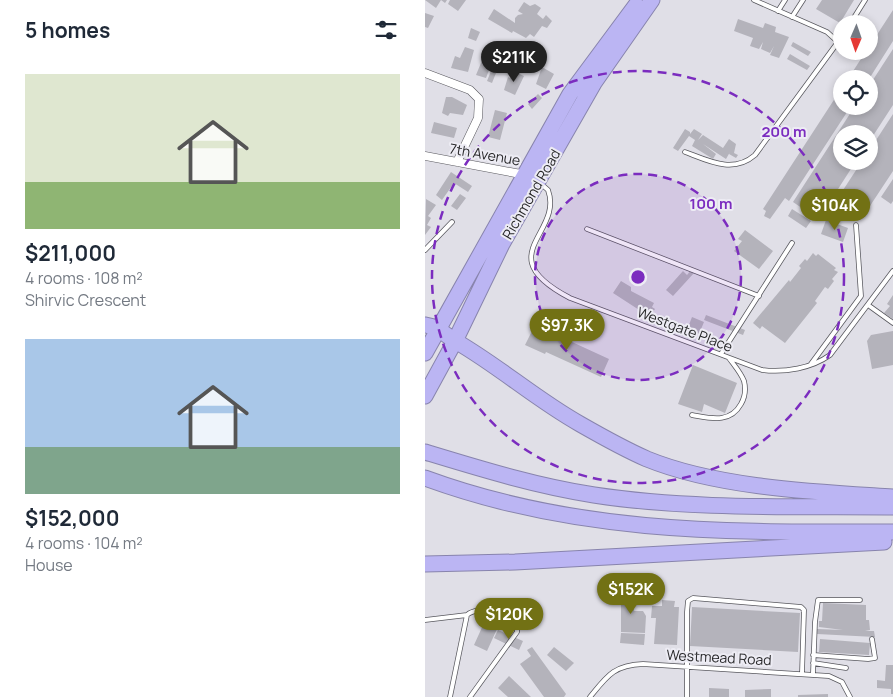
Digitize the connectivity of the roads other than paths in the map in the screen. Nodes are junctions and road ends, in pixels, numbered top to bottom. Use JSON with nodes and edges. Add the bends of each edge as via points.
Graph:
{"nodes":[{"id":1,"x":640,"y":0,"type":"edge"},
{"id":2,"x":652,"y":0,"type":"edge"},
{"id":3,"x":754,"y":0,"type":"edge"},
{"id":4,"x":770,"y":0,"type":"edge"},
{"id":5,"x":785,"y":0,"type":"edge"},
{"id":6,"x":803,"y":0,"type":"edge"},
{"id":7,"x":865,"y":0,"type":"edge"},
{"id":8,"x":767,"y":6,"type":"junction"},
{"id":9,"x":778,"y":11,"type":"junction"},
{"id":10,"x":856,"y":15,"type":"edge"},
{"id":11,"x":792,"y":17,"type":"junction"},
{"id":12,"x":833,"y":36,"type":"edge"},
{"id":13,"x":833,"y":49,"type":"edge"},
{"id":14,"x":425,"y":73,"type":"edge"},
{"id":15,"x":685,"y":152,"type":"dead end"},
{"id":16,"x":425,"y":156,"type":"edge"},
{"id":17,"x":457,"y":162,"type":"junction"},
{"id":18,"x":533,"y":178,"type":"junction"},
{"id":19,"x":452,"y":222,"type":"dead end"},
{"id":20,"x":856,"y":225,"type":"dead end"},
{"id":21,"x":587,"y":229,"type":"dead end"},
{"id":22,"x":792,"y":243,"type":"dead end"},
{"id":23,"x":425,"y":250,"type":"edge"},
{"id":24,"x":893,"y":271,"type":"edge"},
{"id":25,"x":759,"y":296,"type":"junction"},
{"id":26,"x":868,"y":305,"type":"junction"},
{"id":27,"x":470,"y":312,"type":"junction"},
{"id":28,"x":893,"y":323,"type":"edge"},
{"id":29,"x":431,"y":326,"type":"edge"},
{"id":30,"x":455,"y":341,"type":"junction"},
{"id":31,"x":475,"y":352,"type":"junction"},
{"id":32,"x":425,"y":353,"type":"edge"},
{"id":33,"x":721,"y":354,"type":"junction"},
{"id":34,"x":729,"y":358,"type":"junction"},
{"id":35,"x":811,"y":364,"type":"junction"},
{"id":36,"x":425,"y":396,"type":"edge"},
{"id":37,"x":692,"y":414,"type":"dead end"},
{"id":38,"x":425,"y":452,"type":"edge"},
{"id":39,"x":425,"y":478,"type":"edge"},
{"id":40,"x":893,"y":497,"type":"edge"},
{"id":41,"x":893,"y":507,"type":"edge"},
{"id":42,"x":893,"y":532,"type":"edge"},
{"id":43,"x":893,"y":542,"type":"edge"},
{"id":44,"x":425,"y":564,"type":"edge"},
{"id":45,"x":860,"y":600,"type":"dead end"},
{"id":46,"x":467,"y":615,"type":"junction"},
{"id":47,"x":425,"y":620,"type":"edge"},
{"id":48,"x":872,"y":639,"type":"dead end"},
{"id":49,"x":813,"y":655,"type":"junction"},
{"id":50,"x":813,"y":663,"type":"junction"},
{"id":51,"x":688,"y":666,"type":"junction"},
{"id":52,"x":846,"y":668,"type":"dead end"},
{"id":53,"x":802,"y":673,"type":"junction"},
{"id":54,"x":813,"y":673,"type":"junction"},
{"id":55,"x":450,"y":697,"type":"edge"},
{"id":56,"x":470,"y":697,"type":"edge"},
{"id":57,"x":590,"y":697,"type":"edge"},
{"id":58,"x":687,"y":697,"type":"edge"},
{"id":59,"x":850,"y":697,"type":"edge"}],
"edges":[{"from":1,"to":18,"type":"highway","name":"Richmond Road","via":[[571,94]]},
{"from":2,"to":18,"type":"highway","name":"Richmond Road"},
{"from":3,"to":8,"type":"lane"},
{"from":4,"to":8,"type":"lane"},
{"from":5,"to":9,"type":"lane"},
{"from":6,"to":11,"type":"lane"},
{"from":7,"to":10,"type":"lane"},
{"from":8,"to":9,"type":"lane"},
{"from":9,"to":11,"type":"lane"},
{"from":11,"to":12,"type":"lane"},
{"from":13,"to":15,"type":"lane","via":[[749,160],[729,166]]},
{"from":14,"to":17,"type":"street","via":[[470,90],[479,99],[478,118]]},
{"from":16,"to":17,"type":"street","name":"7th Avenue"},
{"from":17,"to":18,"type":"street","name":"7th Avenue"},
{"from":18,"to":27,"type":"highway","name":"Richmond Road"},
{"from":18,"to":29,"type":"highway","name":"Richmond Road"},
{"from":18,"to":33,"type":"lane","name":"Westgate Place","via":[[551,196],[547,216],[531,256],[541,279],[570,298]]},
{"from":19,"to":23,"type":"lane"},
{"from":20,"to":35,"type":"lane","via":[[861,296]]},
{"from":21,"to":25,"type":"lane"},
{"from":22,"to":25,"type":"lane"},
{"from":24,"to":26,"type":"lane","name":"Westgate Place"},
{"from":25,"to":33,"type":"lane"},
{"from":26,"to":28,"type":"lane"},
{"from":26,"to":35,"type":"lane","name":"Westgate Place","via":[[837,348],[823,360]]},
{"from":27,"to":30,"type":"highway","name":"Richmond Road"},
{"from":27,"to":31,"type":"highway"},
{"from":29,"to":30,"type":"highway"},
{"from":29,"to":32,"type":"highway","name":"Richmond Road"},
{"from":30,"to":31,"type":"highway"},
{"from":30,"to":36,"type":"highway","name":"Richmond Road"},
{"from":31,"to":40,"type":"highway","via":[[560,413],[647,459],[740,482]]},
{"from":33,"to":34,"type":"lane","name":"Westgate Place"},
{"from":34,"to":35,"type":"lane","name":"Westgate Place","via":[[772,371]]},
{"from":34,"to":37,"type":"lane","via":[[745,388],[737,411],[721,419]]},
{"from":38,"to":41,"type":"highway","via":[[505,476],[593,495],[685,505]]},
{"from":39,"to":42,"type":"highway","via":[[521,506],[631,525],[734,532]]},
{"from":43,"to":44,"type":"highway"},
{"from":45,"to":49,"type":"lane","via":[[819,600]]},
{"from":46,"to":47,"type":"lane"},
{"from":46,"to":55,"type":"lane"},
{"from":46,"to":56,"type":"lane","via":[[480,610],[511,614],[515,616],[518,627]]},
{"from":48,"to":49,"type":"lane","via":[[875,658]]},
{"from":49,"to":50,"type":"lane"},
{"from":50,"to":52,"type":"lane"},
{"from":50,"to":54,"type":"lane"},
{"from":51,"to":53,"type":"lane","name":"Westmead Road"},
{"from":51,"to":53,"type":"lane","via":[[688,601],[693,598],[801,607],[804,610]]},
{"from":51,"to":57,"type":"lane","name":"Westmead Road","via":[[622,666],[606,676]]},
{"from":51,"to":58,"type":"lane"},
{"from":53,"to":54,"type":"lane","name":"Westmead Road"},
{"from":54,"to":59,"type":"lane","name":"Westmead Road","via":[[842,682]]}]}
